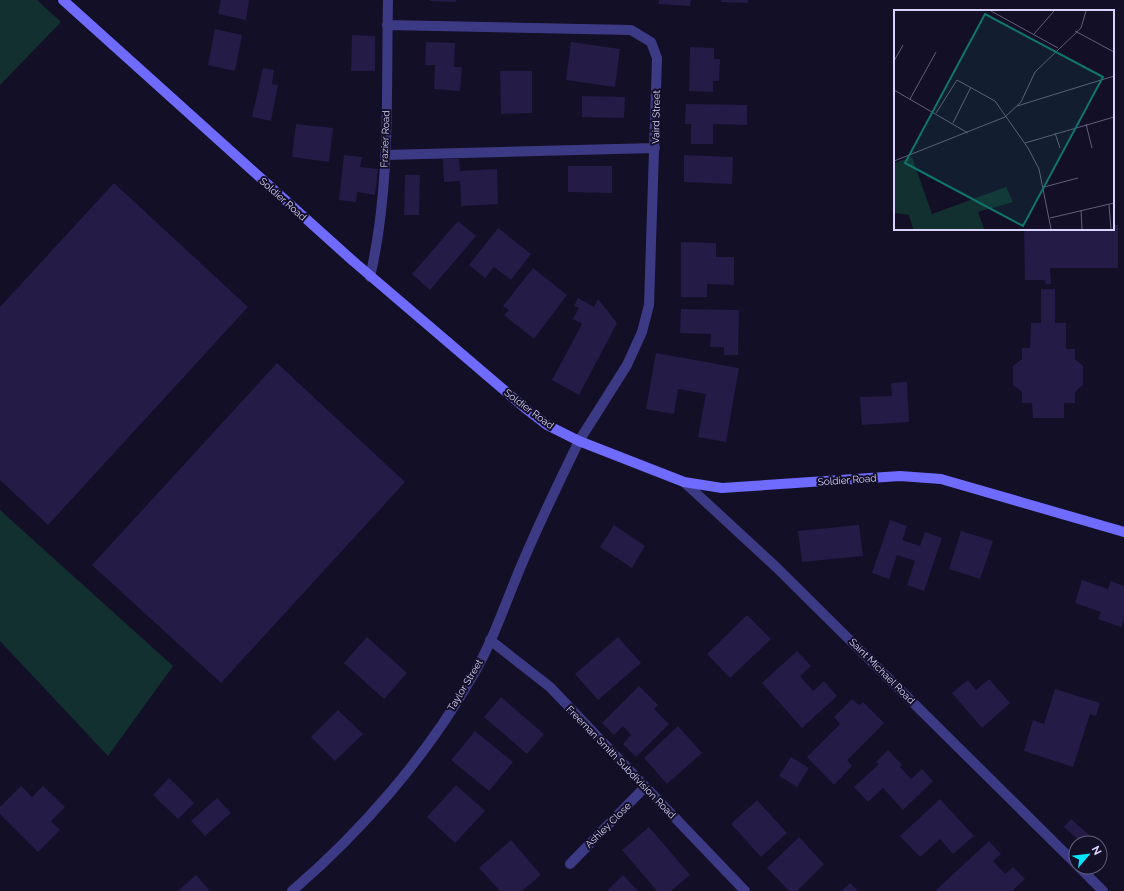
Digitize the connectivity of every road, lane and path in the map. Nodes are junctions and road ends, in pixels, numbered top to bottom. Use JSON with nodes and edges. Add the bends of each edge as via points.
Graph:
{"nodes":[{"id":1,"x":63,"y":0,"type":"edge"},
{"id":2,"x":388,"y":0,"type":"edge"},
{"id":3,"x":387,"y":24,"type":"junction"},
{"id":4,"x":655,"y":148,"type":"junction"},
{"id":5,"x":385,"y":155,"type":"junction"},
{"id":6,"x":370,"y":277,"type":"junction"},
{"id":7,"x":579,"y":441,"type":"junction"},
{"id":8,"x":684,"y":482,"type":"junction"},
{"id":9,"x":1124,"y":532,"type":"edge"},
{"id":10,"x":490,"y":640,"type":"junction"},
{"id":11,"x":645,"y":787,"type":"junction"},
{"id":12,"x":1068,"y":856,"type":"edge"},
{"id":13,"x":570,"y":864,"type":"dead end"},
{"id":14,"x":1087,"y":875,"type":"edge"},
{"id":15,"x":293,"y":891,"type":"edge"},
{"id":16,"x":745,"y":891,"type":"edge"},
{"id":17,"x":1103,"y":891,"type":"edge"}],
"edges":[{"from":1,"to":6,"type":"main road","name":"Soldier Road"},
{"from":2,"to":3,"type":"street","name":"Frazier Road"},
{"from":3,"to":4,"type":"street","name":"Vaird Street","via":[[631,30],[651,42],[657,58]]},
{"from":3,"to":5,"type":"street","name":"Frazier Road"},
{"from":4,"to":5,"type":"street"},
{"from":4,"to":7,"type":"street","name":"Vaird Street","via":[[649,305],[644,325],[627,365]]},
{"from":5,"to":6,"type":"street","name":"Frazier Road","via":[[377,246]]},
{"from":6,"to":7,"type":"main road","name":"Soldier Road","via":[[524,408],[547,425]]},
{"from":7,"to":8,"type":"main road","name":"Soldier Road"},
{"from":7,"to":10,"type":"street","name":"Taylor Street","via":[[524,558]]},
{"from":8,"to":9,"type":"main road","name":"Soldier Road","via":[[722,488],[900,476],[942,479]]},
{"from":8,"to":12,"type":"street","name":"Saint Michael Road","via":[[776,566]]},
{"from":10,"to":11,"type":"street","name":"Freeman Smith Subdivision Road","via":[[550,687]]},
{"from":10,"to":15,"type":"street","name":"Taylor Street","via":[[472,677],[439,727],[382,803],[327,861]]},
{"from":11,"to":13,"type":"street","name":"Ashley Close"},
{"from":11,"to":16,"type":"street","name":"Freeman Smith Subdivision Road"},
{"from":14,"to":17,"type":"street"}]}
